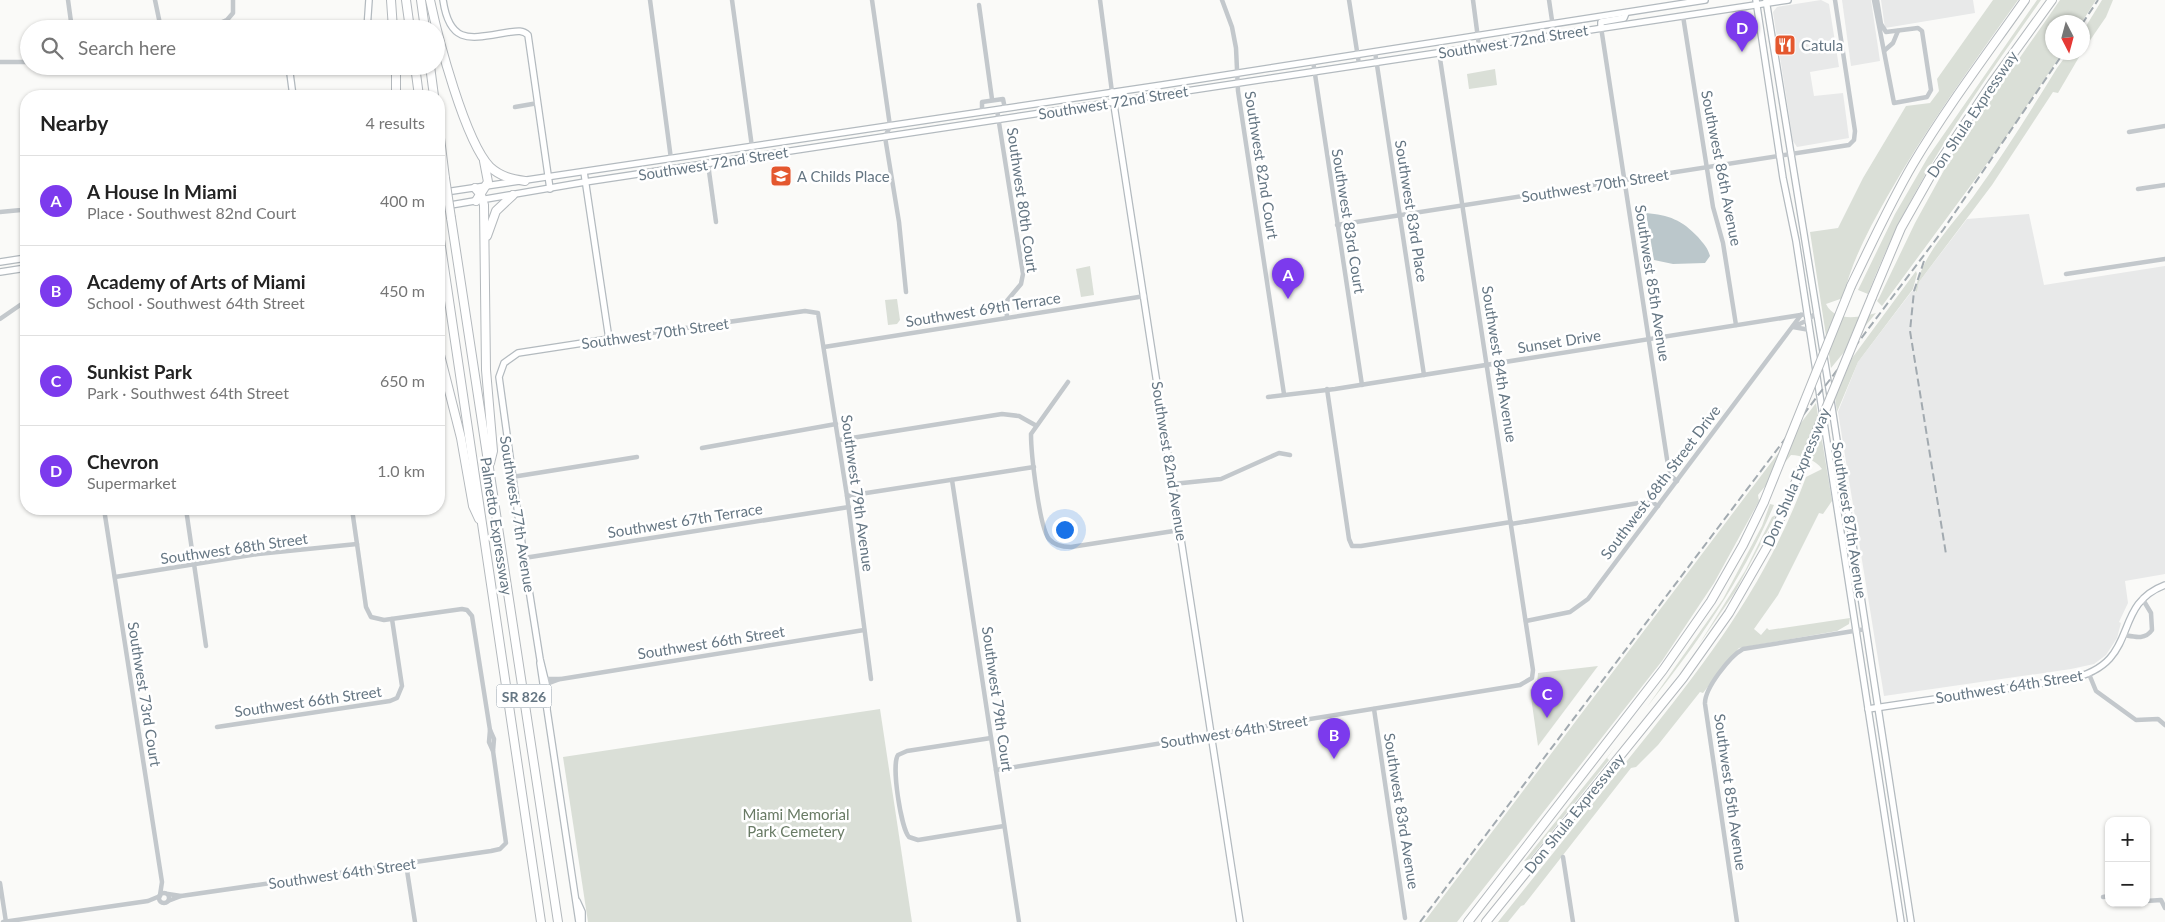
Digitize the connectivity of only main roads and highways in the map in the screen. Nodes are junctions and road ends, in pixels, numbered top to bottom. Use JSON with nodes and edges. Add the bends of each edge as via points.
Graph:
{"nodes":[{"id":1,"x":369,"y":0,"type":"edge"},
{"id":2,"x":391,"y":0,"type":"edge"},
{"id":3,"x":406,"y":0,"type":"edge"},
{"id":4,"x":421,"y":0,"type":"edge"},
{"id":5,"x":430,"y":0,"type":"edge"},
{"id":6,"x":443,"y":0,"type":"edge"},
{"id":7,"x":1705,"y":0,"type":"edge"},
{"id":8,"x":1788,"y":0,"type":"edge"},
{"id":9,"x":2025,"y":0,"type":"edge"},
{"id":10,"x":2052,"y":0,"type":"edge"},
{"id":11,"x":1756,"y":2,"type":"edge"},
{"id":12,"x":1766,"y":2,"type":"edge"},
{"id":13,"x":1626,"y":12,"type":"junction"},
{"id":14,"x":368,"y":20,"type":"edge"},
{"id":15,"x":392,"y":20,"type":"edge"},
{"id":16,"x":409,"y":20,"type":"edge"},
{"id":17,"x":424,"y":20,"type":"edge"},
{"id":18,"x":435,"y":20,"type":"edge"},
{"id":19,"x":1601,"y":27,"type":"junction"},
{"id":20,"x":1437,"y":42,"type":"junction"},
{"id":21,"x":1439,"y":52,"type":"junction"},
{"id":22,"x":445,"y":56,"type":"edge"},
{"id":23,"x":290,"y":75,"type":"edge"},
{"id":24,"x":396,"y":75,"type":"edge"},
{"id":25,"x":416,"y":75,"type":"edge"},
{"id":26,"x":431,"y":75,"type":"edge"},
{"id":27,"x":292,"y":90,"type":"edge"},
{"id":28,"x":396,"y":90,"type":"edge"},
{"id":29,"x":419,"y":90,"type":"edge"},
{"id":30,"x":433,"y":90,"type":"edge"},
{"id":31,"x":1112,"y":92,"type":"junction"},
{"id":32,"x":1114,"y":102,"type":"junction"},
{"id":33,"x":484,"y":159,"type":"junction"},
{"id":34,"x":672,"y":159,"type":"junction"},
{"id":35,"x":673,"y":169,"type":"junction"},
{"id":36,"x":584,"y":172,"type":"junction"},
{"id":37,"x":445,"y":178,"type":"edge"},
{"id":38,"x":549,"y":178,"type":"junction"},
{"id":39,"x":525,"y":181,"type":"junction"},
{"id":40,"x":586,"y":182,"type":"junction"},
{"id":41,"x":487,"y":186,"type":"junction"},
{"id":42,"x":475,"y":188,"type":"junction"},
{"id":43,"x":550,"y":189,"type":"junction"},
{"id":44,"x":445,"y":192,"type":"edge"},
{"id":45,"x":513,"y":195,"type":"junction"},
{"id":46,"x":480,"y":199,"type":"junction"},
{"id":47,"x":445,"y":206,"type":"edge"},
{"id":48,"x":1804,"y":229,"type":"junction"},
{"id":49,"x":1796,"y":241,"type":"junction"},
{"id":50,"x":486,"y":243,"type":"junction"},
{"id":51,"x":20,"y":259,"type":"edge"},
{"id":52,"x":0,"y":262,"type":"edge"},
{"id":53,"x":20,"y":269,"type":"edge"},
{"id":54,"x":0,"y":272,"type":"edge"},
{"id":55,"x":445,"y":274,"type":"edge"},
{"id":56,"x":1817,"y":312,"type":"junction"},
{"id":57,"x":1806,"y":316,"type":"junction"},
{"id":58,"x":501,"y":369,"type":"joint"},
{"id":59,"x":445,"y":375,"type":"edge"},
{"id":60,"x":489,"y":470,"type":"junction"},
{"id":61,"x":1842,"y":470,"type":"junction"},
{"id":62,"x":1832,"y":472,"type":"junction"},
{"id":63,"x":482,"y":525,"type":"junction"},
{"id":64,"x":2165,"y":584,"type":"edge"},
{"id":65,"x":1878,"y":707,"type":"junction"},
{"id":66,"x":1868,"y":709,"type":"junction"},
{"id":67,"x":1882,"y":730,"type":"junction"},
{"id":68,"x":1872,"y":731,"type":"junction"},
{"id":69,"x":1893,"y":801,"type":"junction"},
{"id":70,"x":1883,"y":803,"type":"junction"},
{"id":71,"x":1906,"y":889,"type":"junction"},
{"id":72,"x":1896,"y":890,"type":"junction"},
{"id":73,"x":541,"y":922,"type":"edge"},
{"id":74,"x":558,"y":922,"type":"edge"},
{"id":75,"x":580,"y":922,"type":"edge"},
{"id":76,"x":1240,"y":922,"type":"edge"},
{"id":77,"x":1468,"y":922,"type":"edge"},
{"id":78,"x":1486,"y":922,"type":"edge"},
{"id":79,"x":1901,"y":922,"type":"edge"},
{"id":80,"x":1911,"y":922,"type":"edge"}],
"edges":[{"from":1,"to":14,"type":"main road"},
{"from":2,"to":15,"type":"highway"},
{"from":3,"to":16,"type":"highway"},
{"from":4,"to":17,"type":"highway"},
{"from":5,"to":18,"type":"highway"},
{"from":6,"to":38,"type":"main road","via":[[450,26],[464,37],[526,33],[530,41]]},
{"from":7,"to":13,"type":"main road","name":"Southwest 72nd Street"},
{"from":8,"to":12,"type":"main road","name":"Southwest 72nd Street"},
{"from":9,"to":77,"type":"highway","name":"Don Shula Expressway","bridge":true,"via":[[1933,131],[1882,221],[1851,286],[1764,502],[1743,545],[1663,670]]},
{"from":10,"to":78,"type":"highway","name":"Don Shula Expressway","bridge":true,"via":[[1931,175],[1901,228],[1785,508],[1729,613],[1683,678]]},
{"from":11,"to":12,"type":"main road","name":"Southwest 72nd Street"},
{"from":11,"to":19,"type":"main road","name":"Southwest 72nd Street"},
{"from":11,"to":49,"type":"main road","name":"Southwest 87th Avenue"},
{"from":12,"to":48,"type":"main road","name":"Southwest 87th Avenue"},
{"from":13,"to":19,"type":"main road","via":[[1621,19],[1604,21]]},
{"from":13,"to":20,"type":"main road","name":"Southwest 72nd Street"},
{"from":19,"to":21,"type":"main road","name":"Southwest 72nd Street"},
{"from":20,"to":21,"type":"main road"},
{"from":20,"to":31,"type":"main road","name":"Southwest 72nd Street"},
{"from":21,"to":32,"type":"main road","name":"Southwest 72nd Street"},
{"from":22,"to":33,"type":"highway","via":[[465,118]]},
{"from":23,"to":27,"type":"main road"},
{"from":24,"to":28,"type":"highway"},
{"from":25,"to":29,"type":"highway"},
{"from":26,"to":30,"type":"highway"},
{"from":31,"to":32,"type":"main road","name":"Southwest 82nd Avenue"},
{"from":31,"to":34,"type":"main road","name":"Southwest 72nd Street"},
{"from":32,"to":35,"type":"main road","name":"Southwest 72nd Street"},
{"from":32,"to":76,"type":"main road","name":"Southwest 82nd Avenue"},
{"from":33,"to":39,"type":"highway","via":[[502,176]]},
{"from":33,"to":41,"type":"highway"},
{"from":34,"to":35,"type":"main road"},
{"from":34,"to":36,"type":"main road","name":"Southwest 72nd Street"},
{"from":35,"to":40,"type":"main road","name":"Southwest 72nd Street"},
{"from":36,"to":38,"type":"main road","name":"Southwest 72nd Street"},
{"from":36,"to":40,"type":"main road"},
{"from":37,"to":60,"type":"highway","name":"Palmetto Expressway","number":"SR 826","bridge":true},
{"from":38,"to":39,"type":"main road","name":"Southwest 72nd Street"},
{"from":38,"to":43,"type":"main road"},
{"from":39,"to":41,"type":"main road","name":"Southwest 72nd Street"},
{"from":40,"to":43,"type":"main road","name":"Southwest 72nd Street"},
{"from":40,"to":58,"type":"main road","name":"Southwest 70th Street","via":[[609,339],[522,352],[509,357]]},
{"from":41,"to":42,"type":"main road","name":"Southwest 72nd Street"},
{"from":41,"to":46,"type":"highway"},
{"from":42,"to":44,"type":"main road","name":"Southwest 72nd Street"},
{"from":42,"to":46,"type":"highway"},
{"from":43,"to":45,"type":"main road","name":"Southwest 72nd Street"},
{"from":45,"to":46,"type":"main road","name":"Southwest 72nd Street"},
{"from":45,"to":50,"type":"highway","via":[[494,214]]},
{"from":46,"to":47,"type":"main road","name":"Southwest 72nd Street"},
{"from":46,"to":50,"type":"highway"},
{"from":48,"to":49,"type":"main road"},
{"from":48,"to":56,"type":"main road","name":"Southwest 87th Avenue"},
{"from":49,"to":57,"type":"main road","name":"Southwest 87th Avenue"},
{"from":50,"to":60,"type":"highway","via":[[486,370],[492,451]]},
{"from":51,"to":52,"type":"main road"},
{"from":53,"to":54,"type":"main road"},
{"from":55,"to":63,"type":"highway","name":"Palmetto Expressway","number":"SR 826"},
{"from":56,"to":57,"type":"main road"},
{"from":56,"to":61,"type":"main road","name":"Southwest 87th Avenue"},
{"from":57,"to":62,"type":"main road","name":"Southwest 87th Avenue"},
{"from":58,"to":75,"type":"main road","name":"Southwest 77th Avenue","via":[[499,389]]},
{"from":59,"to":63,"type":"highway","via":[[472,506]]},
{"from":60,"to":74,"type":"highway","name":"Palmetto Expressway","number":"SR 826"},
{"from":61,"to":62,"type":"main road"},
{"from":61,"to":65,"type":"main road","name":"Southwest 87th Avenue"},
{"from":62,"to":66,"type":"main road","name":"Southwest 87th Avenue"},
{"from":63,"to":73,"type":"highway","name":"Palmetto Expressway","number":"SR 826"},
{"from":64,"to":65,"type":"main road","name":"Southwest 64th Street","via":[[2142,598],[2112,658],[2089,674]]},
{"from":65,"to":66,"type":"main road","name":"Southwest 64th Street"},
{"from":65,"to":67,"type":"main road","name":"Southwest 87th Avenue"},
{"from":66,"to":68,"type":"main road","name":"Southwest 87th Avenue"},
{"from":67,"to":68,"type":"main road"},
{"from":67,"to":69,"type":"main road","name":"Southwest 87th Avenue"},
{"from":68,"to":70,"type":"main road","name":"Southwest 87th Avenue"},
{"from":69,"to":70,"type":"main road"},
{"from":69,"to":71,"type":"main road","name":"Southwest 87th Avenue"},
{"from":70,"to":72,"type":"main road","name":"Southwest 87th Avenue"},
{"from":71,"to":72,"type":"main road"},
{"from":71,"to":80,"type":"main road","name":"Southwest 87th Avenue"},
{"from":72,"to":79,"type":"main road","name":"Southwest 87th Avenue"}]}
